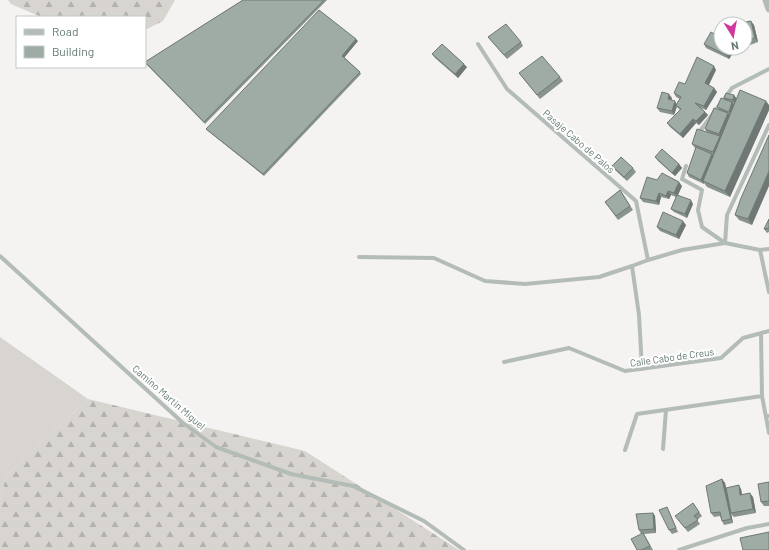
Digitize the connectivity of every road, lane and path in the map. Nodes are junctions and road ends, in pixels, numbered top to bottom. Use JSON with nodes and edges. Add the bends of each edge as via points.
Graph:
{"nodes":[{"id":1,"x":766,"y":0,"type":"edge"},
{"id":2,"x":769,"y":9,"type":"edge"},
{"id":3,"x":478,"y":44,"type":"dead end"},
{"id":4,"x":769,"y":69,"type":"edge"},
{"id":5,"x":769,"y":125,"type":"edge"},
{"id":6,"x":696,"y":137,"type":"edge"},
{"id":7,"x":686,"y":166,"type":"dead end"},
{"id":8,"x":725,"y":243,"type":"junction"},
{"id":9,"x":769,"y":249,"type":"edge"},
{"id":10,"x":760,"y":250,"type":"junction"},
{"id":11,"x":0,"y":256,"type":"edge"},
{"id":12,"x":358,"y":257,"type":"dead end"},
{"id":13,"x":648,"y":260,"type":"junction"},
{"id":14,"x":632,"y":266,"type":"junction"},
{"id":15,"x":769,"y":292,"type":"edge"},
{"id":16,"x":769,"y":331,"type":"edge"},
{"id":17,"x":761,"y":333,"type":"junction"},
{"id":18,"x":504,"y":362,"type":"dead end"},
{"id":19,"x":642,"y":369,"type":"junction"},
{"id":20,"x":762,"y":396,"type":"junction"},
{"id":21,"x":666,"y":410,"type":"junction"},
{"id":22,"x":767,"y":417,"type":"edge"},
{"id":23,"x":769,"y":433,"type":"edge"},
{"id":24,"x":663,"y":449,"type":"dead end"},
{"id":25,"x":625,"y":450,"type":"dead end"},
{"id":26,"x":769,"y":524,"type":"edge"},
{"id":27,"x":464,"y":550,"type":"edge"},
{"id":28,"x":679,"y":550,"type":"edge"}],
"edges":[{"from":1,"to":2,"type":"street"},
{"from":3,"to":13,"type":"street","name":"Pasaje Cabo de Palos","via":[[507,89],[636,201]]},
{"from":4,"to":6,"type":"street","via":[[732,88]]},
{"from":5,"to":8,"type":"street","via":[[727,215]]},
{"from":7,"to":8,"type":"street","via":[[682,179],[702,190],[698,210],[702,226]]},
{"from":8,"to":10,"type":"street"},
{"from":8,"to":13,"type":"street","via":[[682,250]]},
{"from":9,"to":10,"type":"street"},
{"from":10,"to":15,"type":"street"},
{"from":11,"to":27,"type":"street","name":"Camino Martin Miguel","via":[[183,423],[216,447],[291,474],[353,486],[424,521]]},
{"from":12,"to":14,"type":"street","via":[[434,258],[485,281],[525,284],[599,277]]},
{"from":13,"to":14,"type":"street"},
{"from":14,"to":19,"type":"street","via":[[639,315]]},
{"from":16,"to":17,"type":"street","name":"Calle Cabo de Creus"},
{"from":17,"to":19,"type":"street","name":"Calle Cabo de Creus","via":[[743,338],[721,358]]},
{"from":17,"to":20,"type":"street"},
{"from":18,"to":19,"type":"street","name":"Calle Cabo de Creus","via":[[569,348],[625,371]]},
{"from":20,"to":21,"type":"street"},
{"from":20,"to":22,"type":"street"},
{"from":21,"to":24,"type":"street"},
{"from":21,"to":25,"type":"street","via":[[637,414]]},
{"from":22,"to":23,"type":"street"},
{"from":26,"to":28,"type":"street"}]}
